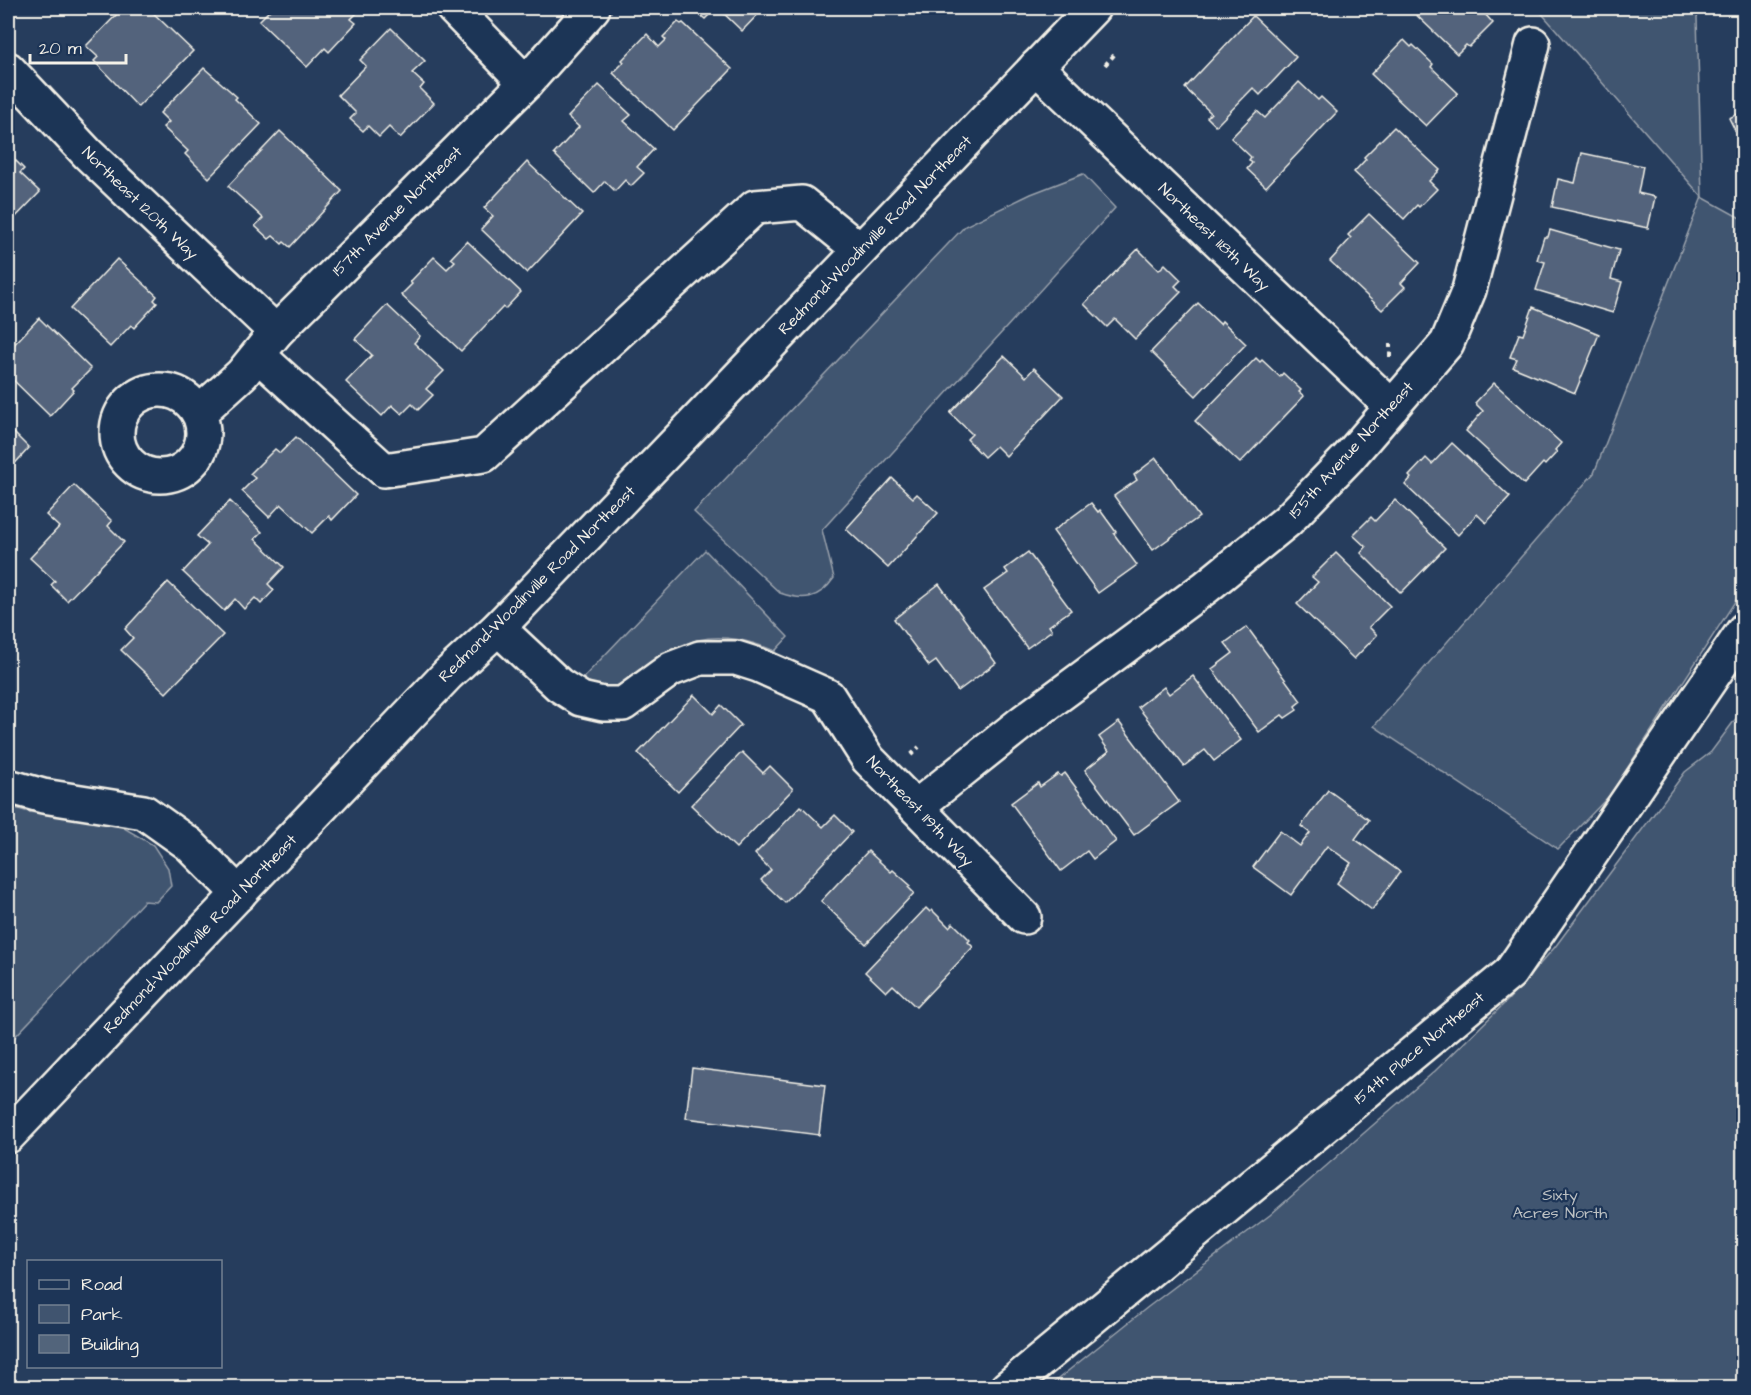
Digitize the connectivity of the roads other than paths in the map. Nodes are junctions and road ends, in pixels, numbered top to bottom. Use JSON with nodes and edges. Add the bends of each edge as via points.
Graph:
{"nodes":[{"id":1,"x":453,"y":8,"type":"edge"},
{"id":2,"x":593,"y":8,"type":"edge"},
{"id":3,"x":1093,"y":8,"type":"edge"},
{"id":4,"x":1533,"y":44,"type":"dead end"},
{"id":5,"x":1036,"y":67,"type":"junction"},
{"id":6,"x":8,"y":69,"type":"edge"},
{"id":7,"x":526,"y":83,"type":"junction"},
{"id":8,"x":860,"y":250,"type":"junction"},
{"id":9,"x":267,"y":344,"type":"junction"},
{"id":10,"x":1392,"y":407,"type":"junction"},
{"id":11,"x":199,"y":413,"type":"dead end"},
{"id":12,"x":498,"y":628,"type":"junction"},
{"id":13,"x":1743,"y":630,"type":"edge"},
{"id":14,"x":8,"y":786,"type":"edge"},
{"id":15,"x":916,"y":807,"type":"junction"},
{"id":16,"x":239,"y":894,"type":"junction"},
{"id":17,"x":1024,"y":917,"type":"dead end"},
{"id":18,"x":8,"y":1136,"type":"edge"},
{"id":19,"x":1007,"y":1388,"type":"edge"}],
"edges":[{"from":1,"to":7,"type":"street"},
{"from":2,"to":7,"type":"street","name":"157th Avenue Northeast"},
{"from":3,"to":5,"type":"street","name":"Redmond-Woodinville Road Northeast"},
{"from":4,"to":10,"type":"street","name":"155th Avenue Northeast","via":[[1469,290],[1448,343]]},
{"from":5,"to":8,"type":"street","name":"Redmond-Woodinville Road Northeast"},
{"from":5,"to":10,"type":"street","name":"Northeast 118th Way"},
{"from":6,"to":9,"type":"street","name":"Northeast 120th Way"},
{"from":7,"to":9,"type":"street","name":"157th Avenue Northeast"},
{"from":8,"to":9,"type":"street","name":"Northeast 120th Way","via":[[802,203],[755,207],[484,455],[384,470]]},
{"from":8,"to":12,"type":"street","name":"Redmond-Woodinville Road Northeast"},
{"from":9,"to":11,"type":"street","name":"157th Avenue Northeast","via":[[242,374]]},
{"from":10,"to":15,"type":"street","name":"155th Avenue Northeast","via":[[1287,521]]},
{"from":12,"to":15,"type":"street","name":"Northeast 119th Way","via":[[560,684],[581,699],[603,704],[623,704],[671,669],[700,658],[736,658],[758,665],[828,696],[868,759]]},
{"from":12,"to":16,"type":"street","name":"Redmond-Woodinville Road Northeast","via":[[448,674]]},
{"from":13,"to":19,"type":"street","name":"154th Place Northeast","via":[[1510,973]]},
{"from":14,"to":16,"type":"street","via":[[43,796],[144,812],[189,843]]},
{"from":15,"to":17,"type":"street","name":"Northeast 119th Way"},
{"from":16,"to":18,"type":"street","name":"Redmond-Woodinville Road Northeast"}]}
